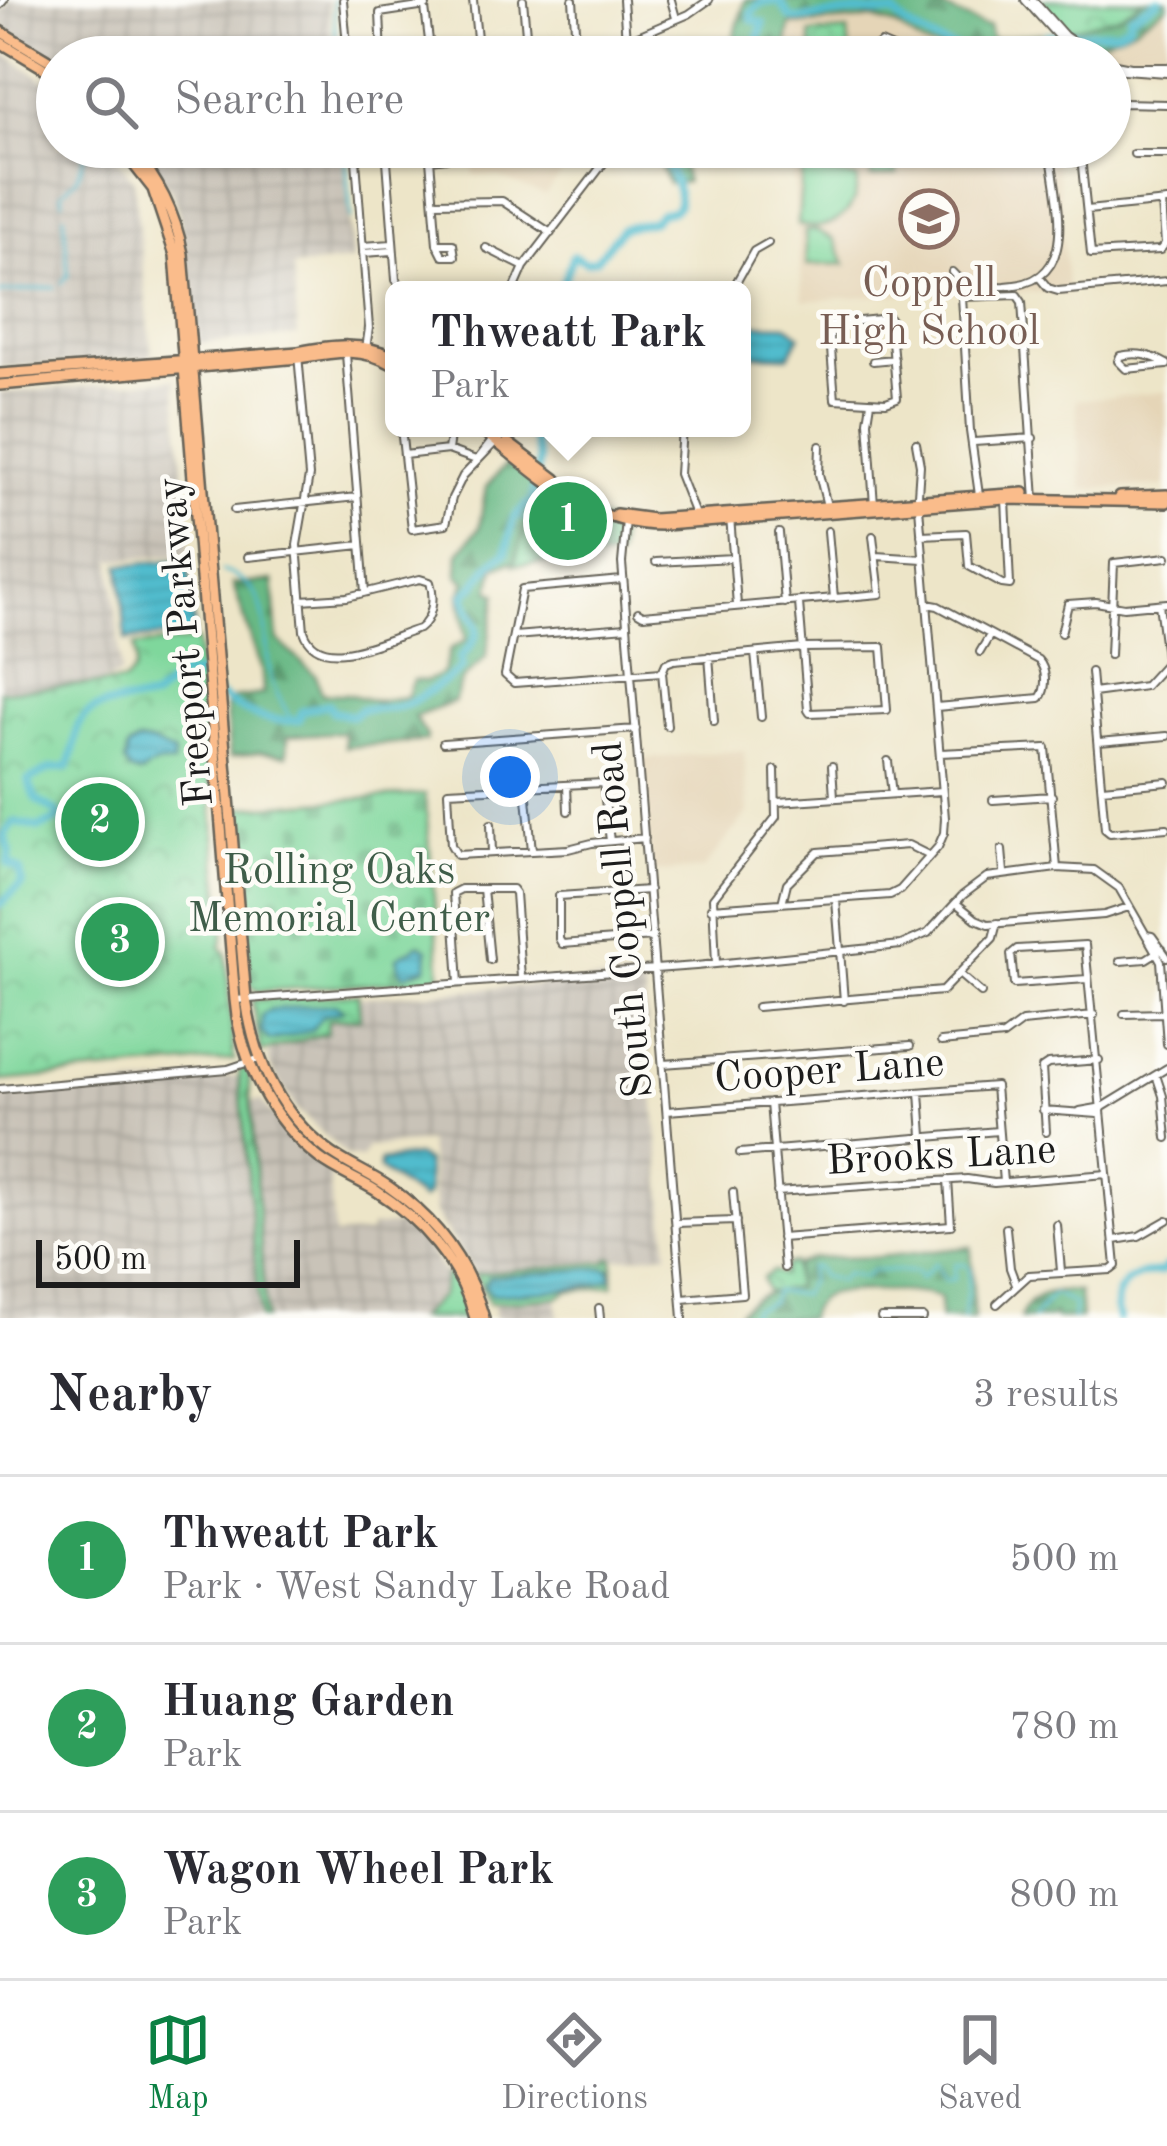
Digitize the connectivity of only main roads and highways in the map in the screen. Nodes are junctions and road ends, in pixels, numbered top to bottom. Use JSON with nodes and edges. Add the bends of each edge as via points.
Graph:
{"nodes":[{"id":1,"x":0,"y":31,"type":"edge"},
{"id":2,"x":0,"y":42,"type":"edge"},
{"id":3,"x":36,"y":52,"type":"edge"},
{"id":4,"x":36,"y":63,"type":"edge"},
{"id":5,"x":136,"y":168,"type":"edge"},
{"id":6,"x":149,"y":168,"type":"edge"},
{"id":7,"x":182,"y":283,"type":"junction"},
{"id":8,"x":366,"y":349,"type":"junction"},
{"id":9,"x":298,"y":355,"type":"junction"},
{"id":10,"x":385,"y":357,"type":"edge"},
{"id":11,"x":187,"y":365,"type":"junction"},
{"id":12,"x":84,"y":373,"type":"junction"},
{"id":13,"x":0,"y":374,"type":"edge"},
{"id":14,"x":0,"y":385,"type":"edge"},
{"id":15,"x":501,"y":437,"type":"edge"},
{"id":16,"x":1035,"y":497,"type":"junction"},
{"id":17,"x":1167,"y":498,"type":"edge"},
{"id":18,"x":919,"y":503,"type":"junction"},
{"id":19,"x":874,"y":506,"type":"junction"},
{"id":20,"x":730,"y":516,"type":"junction"},
{"id":21,"x":235,"y":943,"type":"junction"},
{"id":22,"x":246,"y":999,"type":"junction"},
{"id":23,"x":459,"y":1264,"type":"junction"},
{"id":24,"x":475,"y":1318,"type":"edge"},
{"id":25,"x":484,"y":1318,"type":"edge"}],
"edges":[{"from":1,"to":3,"type":"main road"},
{"from":2,"to":4,"type":"main road"},
{"from":5,"to":7,"type":"main road","name":"Freeport Parkway","via":[[164,213]]},
{"from":6,"to":7,"type":"main road","name":"Freeport Parkway","via":[[172,211]]},
{"from":7,"to":11,"type":"main road","name":"Freeport Parkway"},
{"from":8,"to":9,"type":"main road"},
{"from":8,"to":9,"type":"main road","via":[[334,345]]},
{"from":8,"to":10,"type":"main road"},
{"from":9,"to":11,"type":"main road"},
{"from":11,"to":12,"type":"main road"},
{"from":11,"to":21,"type":"main road","name":"Freeport Parkway"},
{"from":12,"to":13,"type":"main road"},
{"from":12,"to":14,"type":"main road"},
{"from":15,"to":20,"type":"main road","via":[[552,480],[626,520]]},
{"from":16,"to":17,"type":"main road"},
{"from":16,"to":18,"type":"main road"},
{"from":16,"to":18,"type":"main road"},
{"from":18,"to":19,"type":"main road"},
{"from":19,"to":20,"type":"main road"},
{"from":19,"to":20,"type":"main road"},
{"from":21,"to":22,"type":"main road","name":"Freeport Parkway"},
{"from":21,"to":22,"type":"main road","name":"Freeport Parkway"},
{"from":22,"to":23,"type":"main road","name":"Freeport Parkway","via":[[270,1105],[319,1158],[421,1211]]},
{"from":23,"to":24,"type":"main road","name":"Freeport Parkway"},
{"from":23,"to":25,"type":"main road","name":"Freeport Parkway"}]}
